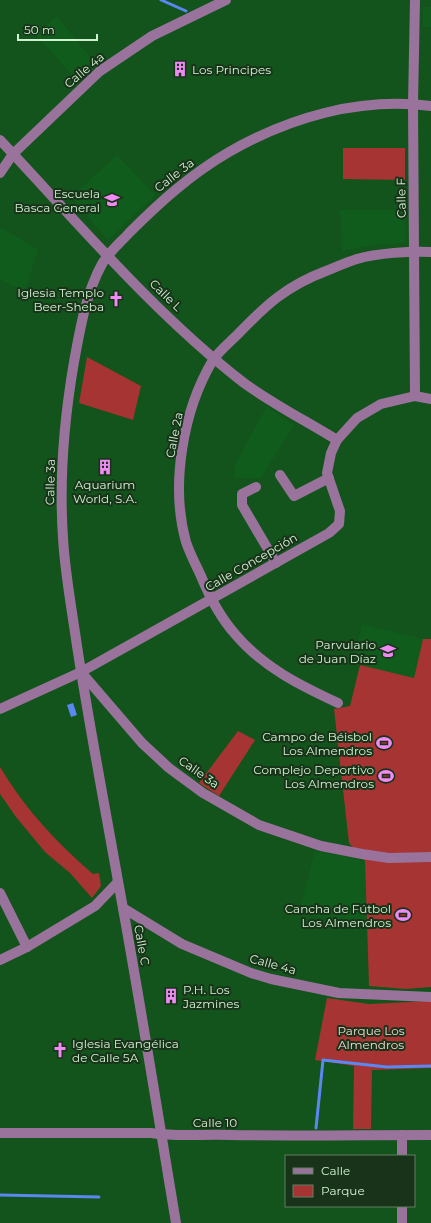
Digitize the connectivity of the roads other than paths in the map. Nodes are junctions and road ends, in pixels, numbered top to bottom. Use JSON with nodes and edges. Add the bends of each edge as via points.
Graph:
{"nodes":[{"id":1,"x":226,"y":0,"type":"edge"},
{"id":2,"x":415,"y":0,"type":"edge"},
{"id":3,"x":413,"y":104,"type":"junction"},
{"id":4,"x":431,"y":106,"type":"edge"},
{"id":5,"x":0,"y":140,"type":"edge"},
{"id":6,"x":13,"y":154,"type":"junction"},
{"id":7,"x":0,"y":174,"type":"edge"},
{"id":8,"x":415,"y":251,"type":"junction"},
{"id":9,"x":431,"y":252,"type":"edge"},
{"id":10,"x":108,"y":256,"type":"junction"},
{"id":11,"x":214,"y":358,"type":"junction"},
{"id":12,"x":415,"y":396,"type":"junction"},
{"id":13,"x":431,"y":399,"type":"edge"},
{"id":14,"x":337,"y":440,"type":"junction"},
{"id":15,"x":280,"y":475,"type":"dead end"},
{"id":16,"x":329,"y":478,"type":"junction"},
{"id":17,"x":256,"y":487,"type":"dead end"},
{"id":18,"x":276,"y":563,"type":"junction"},
{"id":19,"x":211,"y":601,"type":"junction"},
{"id":20,"x":81,"y":672,"type":"junction"},
{"id":21,"x":338,"y":703,"type":"dead end"},
{"id":22,"x":0,"y":709,"type":"edge"},
{"id":23,"x":431,"y":857,"type":"edge"},
{"id":24,"x":118,"y":882,"type":"junction"},
{"id":25,"x":0,"y":893,"type":"edge"},
{"id":26,"x":123,"y":908,"type":"junction"},
{"id":27,"x":27,"y":947,"type":"junction"},
{"id":28,"x":0,"y":960,"type":"edge"},
{"id":29,"x":431,"y":997,"type":"edge"},
{"id":30,"x":0,"y":1133,"type":"edge"},
{"id":31,"x":161,"y":1134,"type":"junction"},
{"id":32,"x":402,"y":1135,"type":"junction"},
{"id":33,"x":431,"y":1135,"type":"edge"},
{"id":34,"x":402,"y":1155,"type":"edge"},
{"id":35,"x":402,"y":1207,"type":"edge"},
{"id":36,"x":176,"y":1223,"type":"edge"},
{"id":37,"x":402,"y":1223,"type":"edge"}],
"edges":[{"from":1,"to":6,"type":"street","name":"Calle 4a","via":[[152,36],[100,71]]},
{"from":2,"to":3,"type":"street","name":"Calle F"},
{"from":3,"to":4,"type":"street","name":"Calle 3a"},
{"from":3,"to":8,"type":"street","name":"Calle F"},
{"from":3,"to":10,"type":"street","name":"Calle 3a","via":[[376,104],[333,110],[299,119],[239,146],[183,182]]},
{"from":5,"to":6,"type":"street","name":"Calle L"},
{"from":6,"to":7,"type":"street","name":"Calle 4a"},
{"from":6,"to":10,"type":"street","name":"Calle L"},
{"from":8,"to":9,"type":"street","name":"Calle 2a"},
{"from":8,"to":11,"type":"street","name":"Calle 2a","via":[[358,258],[308,278],[284,291],[263,308]]},
{"from":8,"to":12,"type":"street","name":"Calle F"},
{"from":10,"to":11,"type":"street","name":"Calle L"},
{"from":10,"to":20,"type":"street","name":"Calle 3a","via":[[90,295],[79,334],[64,433],[63,536]]},
{"from":11,"to":14,"type":"street","name":"Calle L","via":[[245,384]]},
{"from":11,"to":19,"type":"street","name":"Calle 2a","via":[[189,418],[180,469],[180,506],[186,543]]},
{"from":12,"to":13,"type":"street","name":"Calle Concepción"},
{"from":12,"to":14,"type":"street","name":"Calle Concepción","via":[[381,404],[357,418]]},
{"from":14,"to":16,"type":"street","name":"Calle Concepción","via":[[330,453],[327,473]]},
{"from":15,"to":16,"type":"street","via":[[294,496]]},
{"from":16,"to":18,"type":"street","name":"Calle Concepción","via":[[340,512],[339,524],[329,533]]},
{"from":17,"to":18,"type":"street","via":[[242,494],[242,505]]},
{"from":18,"to":19,"type":"street","name":"Calle Concepción"},
{"from":19,"to":20,"type":"street","name":"Calle Concepción"},
{"from":19,"to":21,"type":"street","name":"Calle 2a","via":[[235,634],[265,664],[275,672]]},
{"from":20,"to":22,"type":"street","name":"Calle Concepción"},
{"from":20,"to":23,"type":"street","name":"Calle 3a","via":[[142,743],[169,768],[203,793],[259,825],[321,846],[362,854],[389,858]]},
{"from":20,"to":24,"type":"street","name":"Calle C"},
{"from":24,"to":26,"type":"street","name":"Calle C"},
{"from":24,"to":27,"type":"street","via":[[95,906]]},
{"from":25,"to":27,"type":"street"},
{"from":26,"to":29,"type":"street","name":"Calle 4a","via":[[182,944],[271,979],[339,993]]},
{"from":26,"to":31,"type":"street","name":"Calle C"},
{"from":27,"to":28,"type":"street"},
{"from":30,"to":31,"type":"street","name":"Calle 10"},
{"from":31,"to":32,"type":"street","name":"Calle 10"},
{"from":31,"to":36,"type":"street","name":"Calle C"},
{"from":32,"to":33,"type":"street","name":"Calle 10"},
{"from":32,"to":34,"type":"street"},
{"from":35,"to":37,"type":"street"}]}
